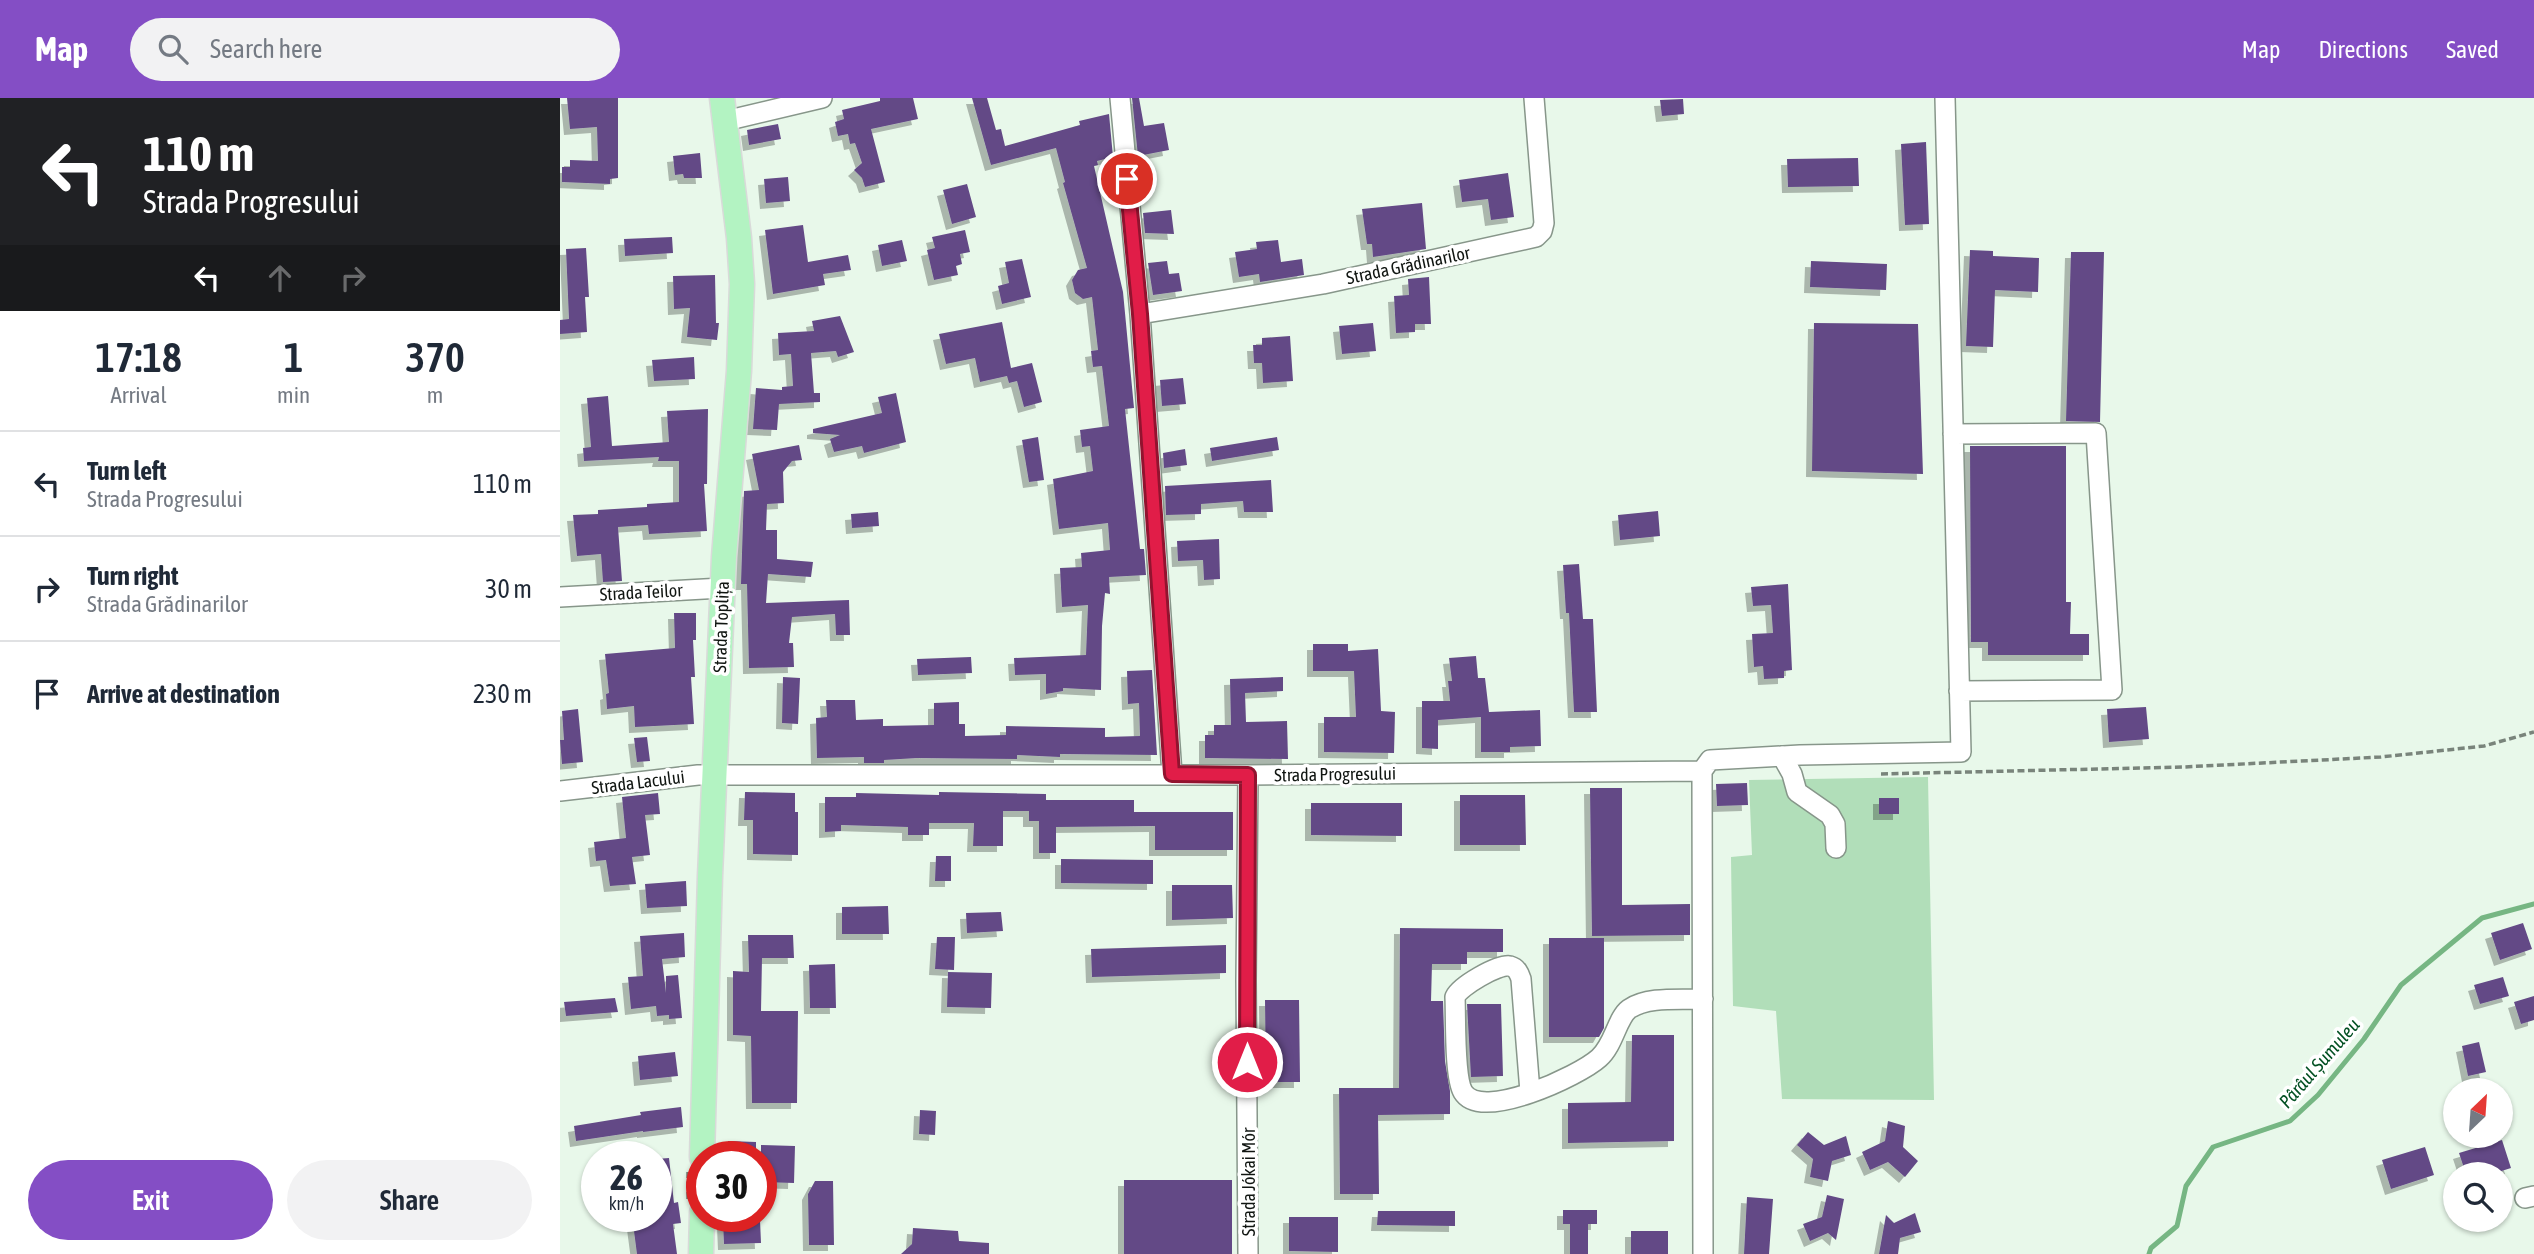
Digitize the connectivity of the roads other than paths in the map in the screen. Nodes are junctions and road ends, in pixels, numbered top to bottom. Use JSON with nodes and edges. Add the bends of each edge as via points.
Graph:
{"nodes":[{"id":1,"x":822,"y":98,"type":"edge"},
{"id":2,"x":1120,"y":98,"type":"edge"},
{"id":3,"x":1534,"y":98,"type":"edge"},
{"id":4,"x":1945,"y":98,"type":"edge"},
{"id":5,"x":723,"y":109,"type":"edge"},
{"id":6,"x":1140,"y":314,"type":"junction"},
{"id":7,"x":1953,"y":434,"type":"junction"},
{"id":8,"x":722,"y":588,"type":"junction"},
{"id":9,"x":560,"y":597,"type":"edge"},
{"id":10,"x":1959,"y":691,"type":"junction"},
{"id":11,"x":1791,"y":755,"type":"junction"},
{"id":12,"x":1702,"y":771,"type":"junction"},
{"id":13,"x":1172,"y":774,"type":"junction"},
{"id":14,"x":716,"y":775,"type":"junction"},
{"id":15,"x":1248,"y":775,"type":"junction"},
{"id":16,"x":560,"y":791,"type":"edge"},
{"id":17,"x":1836,"y":848,"type":"dead end"},
{"id":18,"x":1703,"y":999,"type":"junction"},
{"id":19,"x":1530,"y":1092,"type":"junction"},
{"id":20,"x":702,"y":1141,"type":"edge"},
{"id":21,"x":702,"y":1232,"type":"edge"},
{"id":22,"x":701,"y":1254,"type":"edge"},
{"id":23,"x":1248,"y":1254,"type":"edge"},
{"id":24,"x":1703,"y":1254,"type":"edge"}],
"edges":[{"from":1,"to":5,"type":"street","via":[[758,113]]},
{"from":2,"to":6,"type":"street"},
{"from":3,"to":6,"type":"street","name":"Strada Grădinarilor","via":[[1544,223],[1536,237],[1323,284]]},
{"from":4,"to":7,"type":"street"},
{"from":5,"to":8,"type":"main road","name":"Strada Toplița","via":[[742,284]]},
{"from":6,"to":13,"type":"street"},
{"from":7,"to":10,"type":"street"},
{"from":7,"to":10,"type":"street","via":[[2096,433],[2112,690]]},
{"from":8,"to":9,"type":"street","name":"Strada Teilor"},
{"from":8,"to":14,"type":"main road","name":"Strada Toplița"},
{"from":10,"to":11,"type":"street","via":[[1961,752]]},
{"from":11,"to":12,"type":"street","name":"Strada Progresului","via":[[1710,760]]},
{"from":11,"to":17,"type":"street","via":[[1800,795],[1833,819]]},
{"from":12,"to":15,"type":"street","name":"Strada Progresului"},
{"from":12,"to":18,"type":"street"},
{"from":13,"to":14,"type":"street","name":"Strada Progresului"},
{"from":13,"to":15,"type":"street","name":"Strada Progresului"},
{"from":14,"to":16,"type":"street","name":"Strada Lacului"},
{"from":14,"to":20,"type":"main road","name":"Strada Toplița"},
{"from":15,"to":23,"type":"street","name":"Strada Jókai Mór"},
{"from":18,"to":19,"type":"street","via":[[1653,1001],[1631,1008],[1597,1060]]},
{"from":18,"to":24,"type":"street"},
{"from":19,"to":19,"type":"street","via":[[1484,1103],[1466,1097],[1459,1082],[1455,997],[1465,985],[1503,966],[1518,971],[1521,979]]},
{"from":21,"to":22,"type":"main road"}]}
